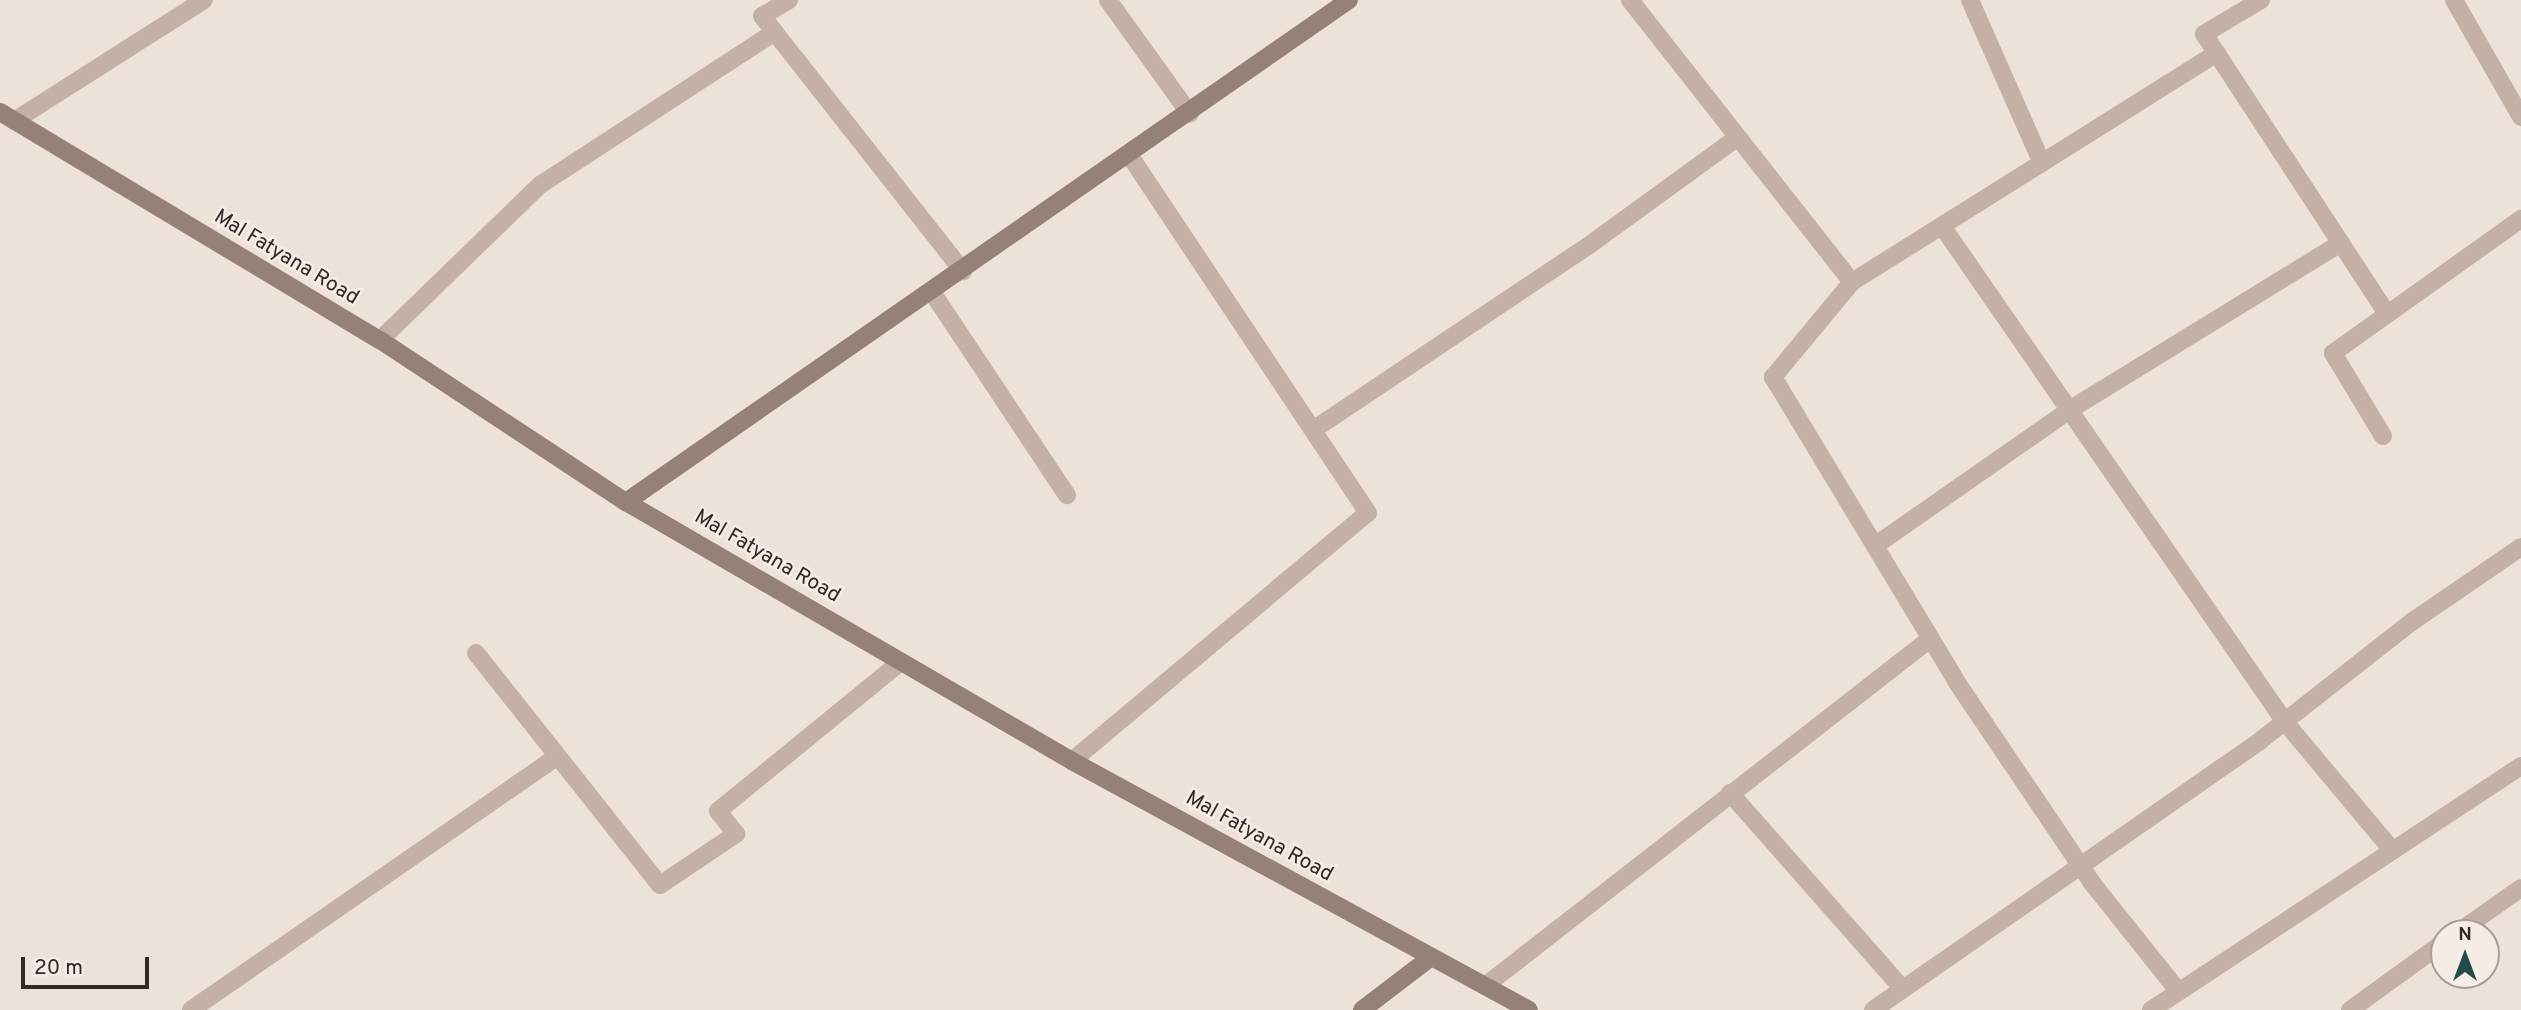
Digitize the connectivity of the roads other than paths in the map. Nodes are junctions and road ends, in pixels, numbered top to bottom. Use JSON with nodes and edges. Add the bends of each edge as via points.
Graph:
{"nodes":[{"id":1,"x":205,"y":0,"type":"edge"},
{"id":2,"x":789,"y":0,"type":"edge"},
{"id":3,"x":1108,"y":0,"type":"edge"},
{"id":4,"x":1349,"y":0,"type":"edge"},
{"id":5,"x":1630,"y":0,"type":"edge"},
{"id":6,"x":1970,"y":0,"type":"edge"},
{"id":7,"x":2261,"y":0,"type":"edge"},
{"id":8,"x":2454,"y":0,"type":"edge"},
{"id":9,"x":775,"y":32,"type":"junction"},
{"id":10,"x":2217,"y":53,"type":"junction"},
{"id":11,"x":1189,"y":114,"type":"junction"},
{"id":12,"x":7,"y":117,"type":"edge"},
{"id":13,"x":2521,"y":117,"type":"edge"},
{"id":14,"x":1738,"y":138,"type":"junction"},
{"id":15,"x":1130,"y":156,"type":"junction"},
{"id":16,"x":2042,"y":163,"type":"junction"},
{"id":17,"x":2521,"y":219,"type":"edge"},
{"id":18,"x":1942,"y":226,"type":"junction"},
{"id":19,"x":2341,"y":243,"type":"junction"},
{"id":20,"x":963,"y":271,"type":"junction"},
{"id":21,"x":1852,"y":282,"type":"junction"},
{"id":22,"x":932,"y":292,"type":"junction"},
{"id":23,"x":2387,"y":314,"type":"junction"},
{"id":24,"x":380,"y":340,"type":"junction"},
{"id":25,"x":2071,"y":409,"type":"junction"},
{"id":26,"x":1312,"y":430,"type":"junction"},
{"id":27,"x":2383,"y":436,"type":"dead end"},
{"id":28,"x":1067,"y":495,"type":"dead end"},
{"id":29,"x":626,"y":502,"type":"junction"},
{"id":30,"x":1876,"y":545,"type":"junction"},
{"id":31,"x":2521,"y":547,"type":"edge"},
{"id":32,"x":1930,"y":639,"type":"junction"},
{"id":33,"x":476,"y":653,"type":"dead end"},
{"id":34,"x":901,"y":662,"type":"junction"},
{"id":35,"x":2285,"y":722,"type":"junction"},
{"id":36,"x":556,"y":757,"type":"junction"},
{"id":37,"x":1072,"y":761,"type":"junction"},
{"id":38,"x":2521,"y":766,"type":"edge"},
{"id":39,"x":1730,"y":793,"type":"junction"},
{"id":40,"x":2393,"y":851,"type":"junction"},
{"id":41,"x":2079,"y":864,"type":"junction"},
{"id":42,"x":2521,"y":888,"type":"edge"},
{"id":43,"x":2477,"y":919,"type":"edge"},
{"id":44,"x":2430,"y":952,"type":"edge"},
{"id":45,"x":1431,"y":957,"type":"junction"},
{"id":46,"x":1485,"y":986,"type":"junction"},
{"id":47,"x":1903,"y":989,"type":"junction"},
{"id":48,"x":2179,"y":992,"type":"junction"},
{"id":49,"x":191,"y":1010,"type":"edge"},
{"id":50,"x":1362,"y":1010,"type":"edge"},
{"id":51,"x":1529,"y":1010,"type":"edge"},
{"id":52,"x":1873,"y":1010,"type":"edge"},
{"id":53,"x":2151,"y":1010,"type":"edge"},
{"id":54,"x":2350,"y":1010,"type":"edge"}],
"edges":[{"from":1,"to":12,"type":"street"},
{"from":2,"to":9,"type":"street","via":[[762,16]]},
{"from":3,"to":11,"type":"street"},
{"from":4,"to":11,"type":"main road"},
{"from":5,"to":14,"type":"street"},
{"from":6,"to":16,"type":"street"},
{"from":7,"to":10,"type":"street","via":[[2204,34]]},
{"from":8,"to":13,"type":"street"},
{"from":9,"to":20,"type":"street"},
{"from":9,"to":24,"type":"street","via":[[540,185]]},
{"from":10,"to":16,"type":"street"},
{"from":10,"to":19,"type":"street"},
{"from":11,"to":15,"type":"main road"},
{"from":12,"to":24,"type":"main road","name":"Mal Fatyana Road"},
{"from":14,"to":21,"type":"street"},
{"from":14,"to":26,"type":"street","via":[[1588,246]]},
{"from":15,"to":20,"type":"main road"},
{"from":15,"to":26,"type":"street"},
{"from":16,"to":18,"type":"street"},
{"from":17,"to":23,"type":"street"},
{"from":18,"to":21,"type":"street"},
{"from":18,"to":25,"type":"street"},
{"from":19,"to":23,"type":"street"},
{"from":19,"to":25,"type":"street"},
{"from":20,"to":22,"type":"main road"},
{"from":21,"to":30,"type":"street","via":[[1773,377]]},
{"from":22,"to":28,"type":"street"},
{"from":22,"to":29,"type":"main road"},
{"from":23,"to":27,"type":"street","via":[[2333,353]]},
{"from":24,"to":29,"type":"main road","name":"Mal Fatyana Road"},
{"from":25,"to":30,"type":"street"},
{"from":25,"to":35,"type":"street"},
{"from":26,"to":37,"type":"street","via":[[1368,513]]},
{"from":29,"to":34,"type":"main road","name":"Mal Fatyana Road"},
{"from":30,"to":32,"type":"street"},
{"from":31,"to":35,"type":"street","via":[[2413,621]]},
{"from":32,"to":39,"type":"street"},
{"from":32,"to":41,"type":"street"},
{"from":33,"to":36,"type":"street"},
{"from":34,"to":36,"type":"street","via":[[718,811],[736,834],[660,886]]},
{"from":34,"to":37,"type":"main road","name":"Mal Fatyana Road"},
{"from":35,"to":40,"type":"street"},
{"from":35,"to":41,"type":"street"},
{"from":36,"to":49,"type":"street"},
{"from":37,"to":45,"type":"main road","name":"Mal Fatyana Road"},
{"from":38,"to":40,"type":"street"},
{"from":39,"to":46,"type":"street"},
{"from":39,"to":47,"type":"street"},
{"from":40,"to":48,"type":"street"},
{"from":41,"to":47,"type":"street"},
{"from":41,"to":48,"type":"street"},
{"from":42,"to":43,"type":"street"},
{"from":44,"to":54,"type":"street"},
{"from":45,"to":46,"type":"main road","name":"Mal Fatyana Road"},
{"from":45,"to":50,"type":"main road"},
{"from":46,"to":51,"type":"main road","name":"Mal Fatyana Road"},
{"from":47,"to":52,"type":"street"},
{"from":48,"to":53,"type":"street"}]}
